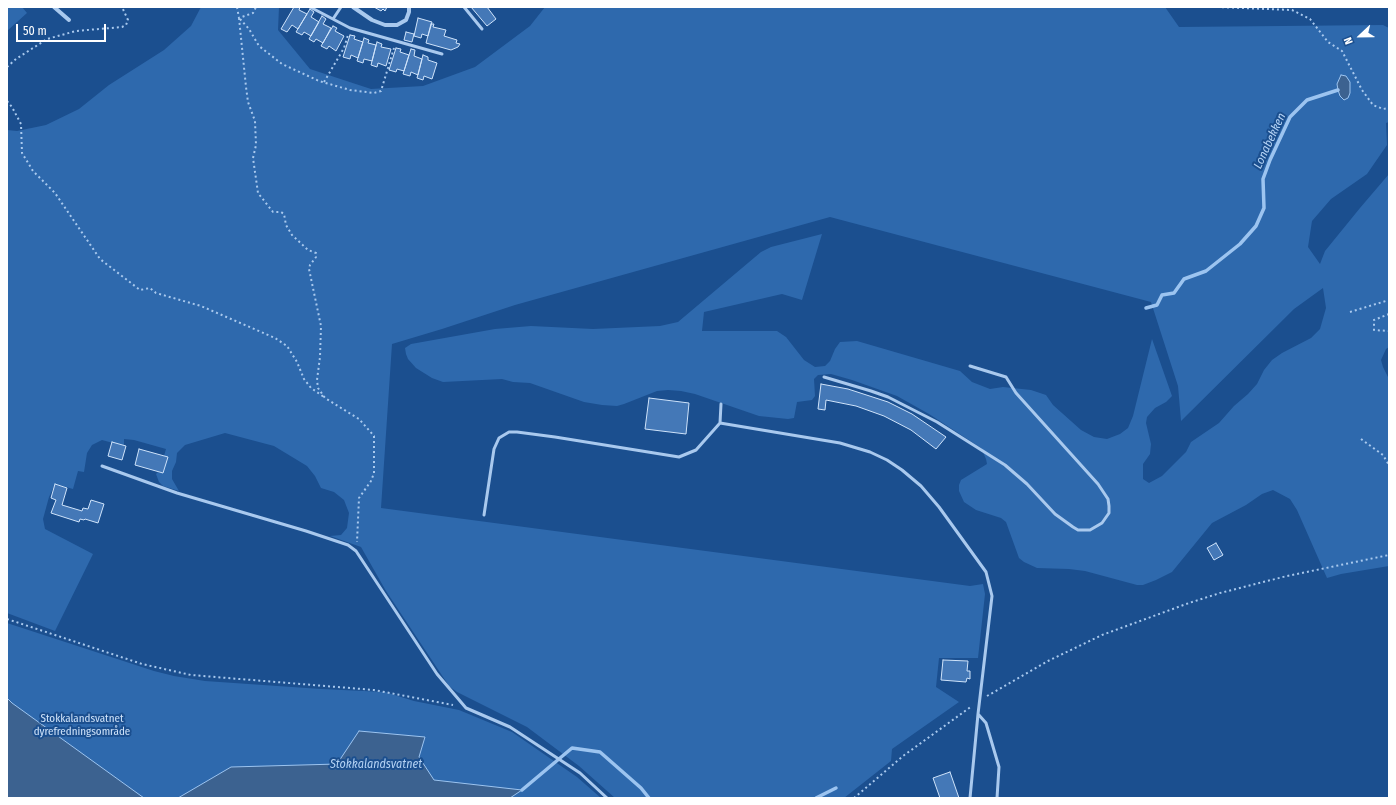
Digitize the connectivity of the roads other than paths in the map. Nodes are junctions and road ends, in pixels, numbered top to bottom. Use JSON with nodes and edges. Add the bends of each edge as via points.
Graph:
{"nodes":[{"id":1,"x":54,"y":7,"type":"edge"},
{"id":2,"x":310,"y":7,"type":"edge"},
{"id":3,"x":341,"y":7,"type":"edge"},
{"id":4,"x":353,"y":7,"type":"edge"},
{"id":5,"x":409,"y":7,"type":"edge"},
{"id":6,"x":464,"y":7,"type":"edge"},
{"id":7,"x":333,"y":19,"type":"junction"},
{"id":8,"x":69,"y":20,"type":"dead end"},
{"id":9,"x":482,"y":29,"type":"dead end"},
{"id":10,"x":442,"y":54,"type":"dead end"},
{"id":11,"x":970,"y":366,"type":"dead end"},
{"id":12,"x":824,"y":378,"type":"dead end"},
{"id":13,"x":721,"y":404,"type":"dead end"},
{"id":14,"x":720,"y":423,"type":"junction"},
{"id":15,"x":102,"y":466,"type":"dead end"},
{"id":16,"x":484,"y":515,"type":"dead end"},
{"id":17,"x":978,"y":714,"type":"junction"},
{"id":18,"x":607,"y":798,"type":"edge"},
{"id":19,"x":970,"y":798,"type":"edge"},
{"id":20,"x":997,"y":798,"type":"edge"}],
"edges":[{"from":1,"to":8,"type":"street"},
{"from":2,"to":7,"type":"lane"},
{"from":3,"to":7,"type":"lane"},
{"from":4,"to":5,"type":"street","via":[[385,25],[397,25],[406,20]]},
{"from":6,"to":9,"type":"lane"},
{"from":7,"to":10,"type":"lane","via":[[350,28]]},
{"from":11,"to":12,"type":"lane","via":[[1006,377],[1016,393],[1098,484],[1108,499],[1109,506],[1109,513],[1102,523],[1090,530],[1073,528],[1005,465],[937,422],[888,397]]},
{"from":13,"to":14,"type":"lane"},
{"from":14,"to":16,"type":"lane","via":[[696,450],[679,457],[509,432],[499,438],[494,448]]},
{"from":14,"to":17,"type":"lane","via":[[858,447],[887,460],[921,486],[986,572],[989,583],[992,596]]},
{"from":15,"to":18,"type":"lane","via":[[177,493],[348,545],[356,551],[437,674],[466,708],[516,731],[580,773]]},
{"from":17,"to":19,"type":"lane"},
{"from":17,"to":20,"type":"lane","via":[[986,723],[999,767]]}]}
